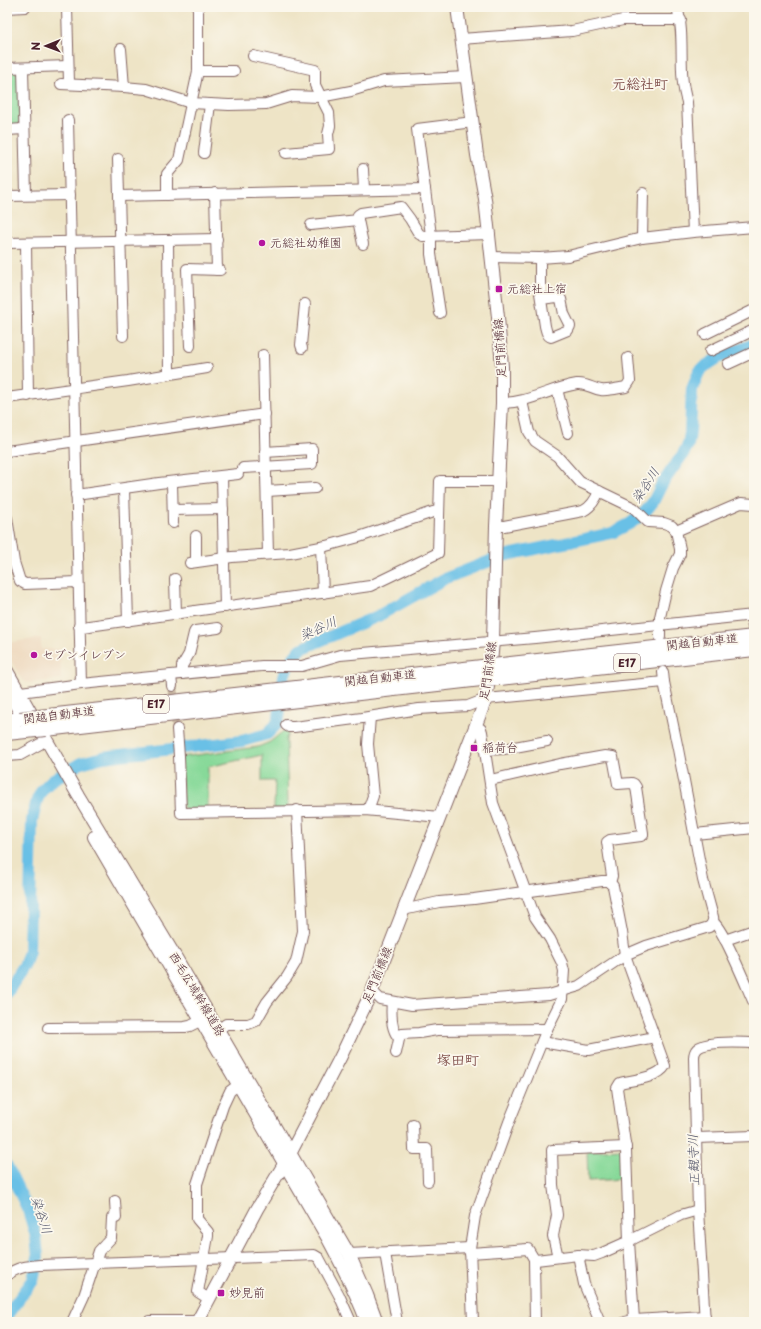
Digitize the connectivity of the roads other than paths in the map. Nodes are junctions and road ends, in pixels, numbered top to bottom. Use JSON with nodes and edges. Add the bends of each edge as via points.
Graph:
{"nodes":[{"id":1,"x":25,"y":7,"type":"edge"},
{"id":2,"x":68,"y":7,"type":"edge"},
{"id":3,"x":198,"y":7,"type":"edge"},
{"id":4,"x":457,"y":7,"type":"edge"},
{"id":5,"x":677,"y":7,"type":"edge"},
{"id":6,"x":7,"y":8,"type":"edge"},
{"id":7,"x":681,"y":20,"type":"junction"},
{"id":8,"x":461,"y":39,"type":"junction"},
{"id":9,"x":121,"y":50,"type":"dead end"},
{"id":10,"x":253,"y":56,"type":"dead end"},
{"id":11,"x":68,"y":66,"type":"junction"},
{"id":12,"x":7,"y":68,"type":"edge"},
{"id":13,"x":22,"y":68,"type":"junction"},
{"id":14,"x":198,"y":71,"type":"junction"},
{"id":15,"x":234,"y":71,"type":"dead end"},
{"id":16,"x":466,"y":77,"type":"junction"},
{"id":17,"x":124,"y":87,"type":"junction"},
{"id":18,"x":320,"y":97,"type":"junction"},
{"id":19,"x":191,"y":103,"type":"junction"},
{"id":20,"x":210,"y":104,"type":"junction"},
{"id":21,"x":68,"y":120,"type":"dead end"},
{"id":22,"x":472,"y":122,"type":"junction"},
{"id":23,"x":24,"y":129,"type":"junction"},
{"id":24,"x":7,"y":130,"type":"edge"},
{"id":25,"x":204,"y":153,"type":"dead end"},
{"id":26,"x":286,"y":153,"type":"dead end"},
{"id":27,"x":118,"y":160,"type":"dead end"},
{"id":28,"x":363,"y":169,"type":"dead end"},
{"id":29,"x":425,"y":189,"type":"junction"},
{"id":30,"x":364,"y":190,"type":"junction"},
{"id":31,"x":216,"y":193,"type":"junction"},
{"id":32,"x":643,"y":193,"type":"dead end"},
{"id":33,"x":26,"y":195,"type":"junction"},
{"id":34,"x":167,"y":195,"type":"junction"},
{"id":35,"x":7,"y":196,"type":"edge"},
{"id":36,"x":70,"y":196,"type":"junction"},
{"id":37,"x":119,"y":196,"type":"junction"},
{"id":38,"x":358,"y":220,"type":"junction"},
{"id":39,"x":311,"y":225,"type":"dead end"},
{"id":40,"x":754,"y":227,"type":"edge"},
{"id":41,"x":694,"y":232,"type":"junction"},
{"id":42,"x":490,"y":234,"type":"junction"},
{"id":43,"x":431,"y":235,"type":"junction"},
{"id":44,"x":642,"y":238,"type":"junction"},
{"id":45,"x":217,"y":239,"type":"junction"},
{"id":46,"x":168,"y":240,"type":"junction"},
{"id":47,"x":120,"y":241,"type":"junction"},
{"id":48,"x":7,"y":243,"type":"edge"},
{"id":49,"x":26,"y":243,"type":"junction"},
{"id":50,"x":71,"y":243,"type":"junction"},
{"id":51,"x":363,"y":244,"type":"dead end"},
{"id":52,"x":492,"y":257,"type":"junction"},
{"id":53,"x":540,"y":258,"type":"junction"},
{"id":54,"x":541,"y":299,"type":"dead end"},
{"id":55,"x":305,"y":304,"type":"dead end"},
{"id":56,"x":754,"y":310,"type":"edge"},
{"id":57,"x":440,"y":313,"type":"dead end"},
{"id":58,"x":754,"y":330,"type":"edge"},
{"id":59,"x":705,"y":334,"type":"dead end"},
{"id":60,"x":123,"y":336,"type":"dead end"},
{"id":61,"x":190,"y":346,"type":"dead end"},
{"id":62,"x":302,"y":348,"type":"dead end"},
{"id":63,"x":710,"y":351,"type":"dead end"},
{"id":64,"x":754,"y":352,"type":"edge"},
{"id":65,"x":263,"y":355,"type":"dead end"},
{"id":66,"x":628,"y":358,"type":"dead end"},
{"id":67,"x":728,"y":364,"type":"dead end"},
{"id":68,"x":207,"y":368,"type":"dead end"},
{"id":69,"x":170,"y":374,"type":"junction"},
{"id":70,"x":74,"y":388,"type":"junction"},
{"id":71,"x":557,"y":389,"type":"junction"},
{"id":72,"x":28,"y":396,"type":"junction"},
{"id":73,"x":7,"y":398,"type":"edge"},
{"id":74,"x":522,"y":401,"type":"junction"},
{"id":75,"x":502,"y":403,"type":"junction"},
{"id":76,"x":264,"y":414,"type":"junction"},
{"id":77,"x":568,"y":433,"type":"dead end"},
{"id":78,"x":75,"y":441,"type":"junction"},
{"id":79,"x":7,"y":451,"type":"edge"},
{"id":80,"x":265,"y":452,"type":"junction"},
{"id":81,"x":266,"y":467,"type":"junction"},
{"id":82,"x":222,"y":476,"type":"junction"},
{"id":83,"x":498,"y":481,"type":"junction"},
{"id":84,"x":172,"y":482,"type":"junction"},
{"id":85,"x":315,"y":488,"type":"dead end"},
{"id":86,"x":124,"y":489,"type":"junction"},
{"id":87,"x":267,"y":491,"type":"junction"},
{"id":88,"x":599,"y":491,"type":"junction"},
{"id":89,"x":76,"y":495,"type":"junction"},
{"id":90,"x":754,"y":504,"type":"edge"},
{"id":91,"x":222,"y":509,"type":"junction"},
{"id":92,"x":173,"y":510,"type":"junction"},
{"id":93,"x":439,"y":511,"type":"junction"},
{"id":94,"x":7,"y":518,"type":"edge"},
{"id":95,"x":173,"y":523,"type":"dead end"},
{"id":96,"x":496,"y":526,"type":"junction"},
{"id":97,"x":676,"y":530,"type":"junction"},
{"id":98,"x":196,"y":536,"type":"dead end"},
{"id":99,"x":321,"y":547,"type":"junction"},
{"id":100,"x":268,"y":554,"type":"junction"},
{"id":101,"x":224,"y":558,"type":"junction"},
{"id":102,"x":174,"y":579,"type":"dead end"},
{"id":103,"x":78,"y":582,"type":"junction"},
{"id":104,"x":323,"y":593,"type":"junction"},
{"id":105,"x":225,"y":607,"type":"junction"},
{"id":106,"x":176,"y":614,"type":"junction"},
{"id":107,"x":752,"y":615,"type":"edge"},
{"id":108,"x":128,"y":621,"type":"junction"},
{"id":109,"x":659,"y":625,"type":"junction"},
{"id":110,"x":79,"y":626,"type":"junction"},
{"id":111,"x":218,"y":628,"type":"dead end"},
{"id":112,"x":753,"y":632,"type":"edge"},
{"id":113,"x":660,"y":637,"type":"dead end"},
{"id":114,"x":493,"y":641,"type":"junction"},
{"id":115,"x":754,"y":649,"type":"edge"},
{"id":116,"x":7,"y":671,"type":"edge"},
{"id":117,"x":501,"y":671,"type":"junction"},
{"id":118,"x":663,"y":672,"type":"dead end"},
{"id":119,"x":182,"y":674,"type":"junction"},
{"id":120,"x":171,"y":675,"type":"junction"},
{"id":121,"x":664,"y":682,"type":"junction"},
{"id":122,"x":81,"y":684,"type":"junction"},
{"id":123,"x":172,"y":686,"type":"tunnel mouth"},
{"id":124,"x":10,"y":692,"type":"edge"},
{"id":125,"x":486,"y":699,"type":"junction"},
{"id":126,"x":370,"y":716,"type":"junction"},
{"id":127,"x":17,"y":724,"type":"edge"},
{"id":128,"x":286,"y":725,"type":"dead end"},
{"id":129,"x":476,"y":726,"type":"junction"},
{"id":130,"x":7,"y":733,"type":"edge"},
{"id":131,"x":177,"y":734,"type":"tunnel mouth"},
{"id":132,"x":547,"y":741,"type":"dead end"},
{"id":133,"x":40,"y":744,"type":"junction"},
{"id":134,"x":485,"y":750,"type":"junction"},
{"id":135,"x":7,"y":756,"type":"edge"},
{"id":136,"x":56,"y":765,"type":"junction"},
{"id":137,"x":490,"y":780,"type":"junction"},
{"id":138,"x":66,"y":782,"type":"junction"},
{"id":139,"x":297,"y":810,"type":"junction"},
{"id":140,"x":368,"y":810,"type":"junction"},
{"id":141,"x":440,"y":817,"type":"junction"},
{"id":142,"x":754,"y":828,"type":"edge"},
{"id":143,"x":695,"y":834,"type":"junction"},
{"id":144,"x":610,"y":882,"type":"junction"},
{"id":145,"x":525,"y":892,"type":"junction"},
{"id":146,"x":403,"y":910,"type":"junction"},
{"id":147,"x":713,"y":922,"type":"junction"},
{"id":148,"x":754,"y":930,"type":"edge"},
{"id":149,"x":725,"y":940,"type":"junction"},
{"id":150,"x":625,"y":955,"type":"junction"},
{"id":151,"x":372,"y":990,"type":"junction"},
{"id":152,"x":562,"y":992,"type":"junction"},
{"id":153,"x":392,"y":1002,"type":"junction"},
{"id":154,"x":754,"y":1003,"type":"edge"},
{"id":155,"x":200,"y":1021,"type":"junction"},
{"id":156,"x":48,"y":1028,"type":"dead end"},
{"id":157,"x":547,"y":1029,"type":"junction"},
{"id":158,"x":218,"y":1030,"type":"junction"},
{"id":159,"x":655,"y":1037,"type":"junction"},
{"id":160,"x":399,"y":1038,"type":"junction"},
{"id":161,"x":542,"y":1042,"type":"junction"},
{"id":162,"x":754,"y":1043,"type":"edge"},
{"id":163,"x":396,"y":1053,"type":"dead end"},
{"id":164,"x":238,"y":1085,"type":"junction"},
{"id":165,"x":413,"y":1125,"type":"dead end"},
{"id":166,"x":754,"y":1136,"type":"edge"},
{"id":167,"x":697,"y":1138,"type":"junction"},
{"id":168,"x":626,"y":1147,"type":"junction"},
{"id":169,"x":290,"y":1154,"type":"junction"},
{"id":170,"x":284,"y":1165,"type":"junction"},
{"id":171,"x":428,"y":1181,"type":"dead end"},
{"id":172,"x":115,"y":1201,"type":"dead end"},
{"id":173,"x":698,"y":1210,"type":"junction"},
{"id":174,"x":629,"y":1241,"type":"junction"},
{"id":175,"x":470,"y":1250,"type":"junction"},
{"id":176,"x":384,"y":1253,"type":"junction"},
{"id":177,"x":349,"y":1254,"type":"junction"},
{"id":178,"x":578,"y":1255,"type":"junction"},
{"id":179,"x":558,"y":1257,"type":"junction"},
{"id":180,"x":205,"y":1258,"type":"junction"},
{"id":181,"x":230,"y":1259,"type":"junction"},
{"id":182,"x":534,"y":1259,"type":"junction"},
{"id":183,"x":96,"y":1263,"type":"junction"},
{"id":184,"x":7,"y":1275,"type":"edge"},
{"id":185,"x":209,"y":1299,"type":"junction"},
{"id":186,"x":705,"y":1319,"type":"edge"},
{"id":187,"x":672,"y":1320,"type":"edge"},
{"id":188,"x":149,"y":1321,"type":"dead end"},
{"id":189,"x":630,"y":1321,"type":"edge"},
{"id":190,"x":72,"y":1322,"type":"edge"},
{"id":191,"x":197,"y":1322,"type":"edge"},
{"id":192,"x":350,"y":1322,"type":"edge"},
{"id":193,"x":367,"y":1322,"type":"edge"},
{"id":194,"x":377,"y":1322,"type":"edge"},
{"id":195,"x":397,"y":1322,"type":"edge"},
{"id":196,"x":473,"y":1322,"type":"edge"},
{"id":197,"x":535,"y":1322,"type":"edge"},
{"id":198,"x":600,"y":1322,"type":"edge"}],
"edges":[{"from":1,"to":6,"type":"street"},
{"from":2,"to":11,"type":"street"},
{"from":3,"to":14,"type":"street"},
{"from":4,"to":8,"type":"main road","name":"足門前橋線"},
{"from":5,"to":7,"type":"street"},
{"from":7,"to":8,"type":"street","via":[[623,20],[572,31]]},
{"from":7,"to":41,"type":"street"},
{"from":8,"to":16,"type":"main road","name":"足門前橋線"},
{"from":9,"to":17,"type":"street"},
{"from":10,"to":18,"type":"street","via":[[315,70],[315,85]]},
{"from":11,"to":13,"type":"street"},
{"from":11,"to":17,"type":"street","via":[[65,84]]},
{"from":12,"to":13,"type":"street"},
{"from":13,"to":23,"type":"street"},
{"from":14,"to":15,"type":"street"},
{"from":14,"to":19,"type":"street"},
{"from":16,"to":18,"type":"street","via":[[384,81]]},
{"from":16,"to":22,"type":"main road","name":"足門前橋線"},
{"from":17,"to":19,"type":"street","via":[[157,92]]},
{"from":18,"to":20,"type":"street","via":[[292,96],[266,104]]},
{"from":18,"to":26,"type":"street","via":[[329,113],[329,149]]},
{"from":19,"to":20,"type":"street"},
{"from":19,"to":34,"type":"street","via":[[179,160],[167,174]]},
{"from":20,"to":25,"type":"street"},
{"from":21,"to":36,"type":"street"},
{"from":22,"to":29,"type":"street","via":[[417,129]]},
{"from":22,"to":42,"type":"main road","name":"足門前橋線"},
{"from":23,"to":24,"type":"street"},
{"from":23,"to":33,"type":"street"},
{"from":27,"to":37,"type":"street"},
{"from":28,"to":30,"type":"street"},
{"from":29,"to":30,"type":"street"},
{"from":29,"to":43,"type":"street"},
{"from":30,"to":31,"type":"street"},
{"from":31,"to":34,"type":"street"},
{"from":31,"to":45,"type":"street"},
{"from":32,"to":44,"type":"street"},
{"from":33,"to":35,"type":"street"},
{"from":33,"to":36,"type":"street"},
{"from":34,"to":37,"type":"street"},
{"from":36,"to":50,"type":"street"},
{"from":37,"to":47,"type":"street"},
{"from":38,"to":39,"type":"street"},
{"from":38,"to":43,"type":"street","via":[[361,213],[401,207],[419,234]]},
{"from":38,"to":51,"type":"street"},
{"from":40,"to":41,"type":"street"},
{"from":41,"to":44,"type":"street"},
{"from":42,"to":43,"type":"street"},
{"from":42,"to":52,"type":"main road","name":"足門前橋線"},
{"from":43,"to":57,"type":"street","via":[[431,254]]},
{"from":44,"to":53,"type":"street","via":[[573,255]]},
{"from":45,"to":46,"type":"street"},
{"from":45,"to":61,"type":"street","via":[[219,270],[187,269]]},
{"from":46,"to":47,"type":"street"},
{"from":46,"to":69,"type":"street"},
{"from":47,"to":50,"type":"street"},
{"from":47,"to":60,"type":"street"},
{"from":48,"to":49,"type":"street"},
{"from":49,"to":50,"type":"street"},
{"from":49,"to":72,"type":"street"},
{"from":50,"to":70,"type":"street"},
{"from":52,"to":53,"type":"street"},
{"from":52,"to":75,"type":"main road","name":"足門前橋線","via":[[501,352]]},
{"from":53,"to":54,"type":"street"},
{"from":55,"to":62,"type":"street"},
{"from":56,"to":59,"type":"street"},
{"from":58,"to":63,"type":"street"},
{"from":64,"to":67,"type":"street"},
{"from":65,"to":76,"type":"street"},
{"from":66,"to":71,"type":"street","via":[[630,381],[626,387],[602,390],[581,384]]},
{"from":68,"to":69,"type":"street"},
{"from":69,"to":70,"type":"street"},
{"from":70,"to":72,"type":"street"},
{"from":70,"to":78,"type":"street"},
{"from":71,"to":74,"type":"street"},
{"from":71,"to":77,"type":"street"},
{"from":72,"to":73,"type":"street"},
{"from":74,"to":75,"type":"street"},
{"from":74,"to":88,"type":"street","via":[[528,432],[535,442],[557,456],[580,482]]},
{"from":75,"to":83,"type":"main road","name":"足門前橋線"},
{"from":76,"to":78,"type":"street"},
{"from":76,"to":80,"type":"street"},
{"from":78,"to":79,"type":"street"},
{"from":78,"to":89,"type":"street"},
{"from":80,"to":81,"type":"street"},
{"from":80,"to":81,"type":"street","via":[[312,449],[312,464]]},
{"from":81,"to":82,"type":"street"},
{"from":81,"to":87,"type":"street"},
{"from":82,"to":84,"type":"street"},
{"from":82,"to":91,"type":"street"},
{"from":83,"to":93,"type":"street","via":[[440,481]]},
{"from":83,"to":96,"type":"main road","name":"足門前橋線"},
{"from":84,"to":86,"type":"street"},
{"from":84,"to":92,"type":"street"},
{"from":85,"to":87,"type":"street"},
{"from":86,"to":89,"type":"street"},
{"from":86,"to":108,"type":"street"},
{"from":87,"to":100,"type":"street"},
{"from":88,"to":96,"type":"street","via":[[583,511]]},
{"from":88,"to":97,"type":"street","via":[[634,508],[648,522],[664,523]]},
{"from":89,"to":103,"type":"street"},
{"from":90,"to":97,"type":"street","via":[[741,503]]},
{"from":91,"to":92,"type":"street"},
{"from":91,"to":101,"type":"street"},
{"from":92,"to":95,"type":"street"},
{"from":93,"to":99,"type":"street"},
{"from":93,"to":104,"type":"street","via":[[438,553],[370,586]]},
{"from":94,"to":103,"type":"street","via":[[14,562],[22,583]]},
{"from":96,"to":114,"type":"main road","name":"足門前橋線"},
{"from":97,"to":109,"type":"street","via":[[680,554],[666,591]]},
{"from":98,"to":101,"type":"street","via":[[193,562]]},
{"from":99,"to":100,"type":"street"},
{"from":99,"to":104,"type":"street"},
{"from":100,"to":101,"type":"street"},
{"from":101,"to":105,"type":"street"},
{"from":102,"to":106,"type":"street"},
{"from":103,"to":110,"type":"street"},
{"from":104,"to":105,"type":"street"},
{"from":105,"to":106,"type":"street"},
{"from":106,"to":108,"type":"street"},
{"from":107,"to":109,"type":"street"},
{"from":107,"to":112,"type":"street"},
{"from":108,"to":110,"type":"street"},
{"from":109,"to":113,"type":"street"},
{"from":109,"to":114,"type":"street"},
{"from":110,"to":122,"type":"street"},
{"from":111,"to":119,"type":"street","via":[[195,631],[189,654],[182,666]]},
{"from":112,"to":117,"type":"highway","name":"関越自動車道","number":"E17"},
{"from":114,"to":119,"type":"street","via":[[340,655],[309,665],[262,666]]},
{"from":114,"to":125,"type":"main road","name":"足門前橋線"},
{"from":115,"to":117,"type":"highway","name":"関越自動車道","number":"E17"},
{"from":116,"to":124,"type":"main road","name":"西毛広域幹線道路"},
{"from":117,"to":127,"type":"highway","name":"関越自動車道","number":"E17","bridge":true},
{"from":118,"to":121,"type":"street"},
{"from":119,"to":120,"type":"street"},
{"from":120,"to":122,"type":"street"},
{"from":120,"to":123,"type":"street"},
{"from":121,"to":125,"type":"street"},
{"from":121,"to":143,"type":"street"},
{"from":122,"to":124,"type":"street"},
{"from":124,"to":133,"type":"main road","name":"西毛広域幹線道路"},
{"from":124,"to":136,"type":"main road","name":"西毛広域幹線道路"},
{"from":125,"to":126,"type":"street","via":[[468,706]]},
{"from":125,"to":129,"type":"main road","name":"足門前橋線"},
{"from":126,"to":128,"type":"street","via":[[294,727]]},
{"from":126,"to":140,"type":"street","via":[[368,744],[373,796]]},
{"from":127,"to":130,"type":"highway","name":"関越自動車道","number":"E17"},
{"from":129,"to":134,"type":"street","via":[[481,729]]},
{"from":129,"to":141,"type":"main road","name":"足門前橋線"},
{"from":131,"to":139,"type":"street","via":[[181,813]]},
{"from":132,"to":134,"type":"street"},
{"from":133,"to":135,"type":"street","via":[[20,755]]},
{"from":133,"to":136,"type":"main road","name":"西毛広域幹線道路"},
{"from":134,"to":137,"type":"street"},
{"from":136,"to":138,"type":"main road","name":"西毛広域幹線道路"},
{"from":137,"to":144,"type":"street","via":[[566,763],[605,756],[613,757],[618,784],[632,783],[636,787],[644,833],[641,836],[607,842],[612,876]]},
{"from":137,"to":145,"type":"street","via":[[493,803]]},
{"from":138,"to":155,"type":"main road","name":"西毛広域幹線道路"},
{"from":138,"to":158,"type":"main road","name":"西毛広域幹線道路"},
{"from":139,"to":140,"type":"street"},
{"from":139,"to":158,"type":"street","via":[[303,938],[296,962],[256,1021],[248,1024],[226,1024]]},
{"from":140,"to":141,"type":"street"},
{"from":141,"to":146,"type":"main road","name":"足門前橋線"},
{"from":142,"to":143,"type":"street"},
{"from":143,"to":147,"type":"street"},
{"from":144,"to":145,"type":"street"},
{"from":144,"to":150,"type":"street","via":[[614,888]]},
{"from":145,"to":146,"type":"street","via":[[439,902]]},
{"from":145,"to":152,"type":"street","via":[[535,917],[562,963]]},
{"from":146,"to":151,"type":"main road","name":"足門前橋線"},
{"from":147,"to":149,"type":"street"},
{"from":147,"to":150,"type":"street","via":[[709,927]]},
{"from":148,"to":149,"type":"street"},
{"from":149,"to":154,"type":"street"},
{"from":150,"to":152,"type":"street","via":[[579,986]]},
{"from":150,"to":159,"type":"street"},
{"from":151,"to":153,"type":"street","via":[[380,999]]},
{"from":151,"to":169,"type":"main road","name":"足門前橋線"},
{"from":152,"to":153,"type":"street","via":[[541,996],[412,1005]]},
{"from":152,"to":157,"type":"street","via":[[562,999]]},
{"from":153,"to":160,"type":"street","via":[[392,1022]]},
{"from":155,"to":156,"type":"street","via":[[185,1027]]},
{"from":155,"to":164,"type":"main road","name":"西毛広域幹線道路"},
{"from":157,"to":160,"type":"street","via":[[437,1030],[402,1034]]},
{"from":157,"to":161,"type":"street"},
{"from":158,"to":169,"type":"main road","name":"西毛広域幹線道路"},
{"from":159,"to":161,"type":"street","via":[[588,1050]]},
{"from":159,"to":168,"type":"street","via":[[664,1063],[663,1069],[648,1077],[620,1083],[617,1088]]},
{"from":160,"to":163,"type":"street"},
{"from":161,"to":175,"type":"street","via":[[500,1144],[475,1216]]},
{"from":162,"to":167,"type":"street","via":[[709,1044],[694,1053]]},
{"from":164,"to":170,"type":"main road","name":"西毛広域幹線道路"},
{"from":164,"to":180,"type":"street","via":[[230,1091],[223,1106],[197,1184],[198,1219],[208,1232]]},
{"from":165,"to":171,"type":"street","via":[[414,1149],[427,1149]]},
{"from":166,"to":167,"type":"street"},
{"from":167,"to":173,"type":"street"},
{"from":168,"to":174,"type":"street"},
{"from":168,"to":179,"type":"street","via":[[552,1150],[557,1214],[553,1236]]},
{"from":169,"to":170,"type":"main road","name":"足門前橋線"},
{"from":169,"to":177,"type":"main road","name":"西毛広域幹線道路"},
{"from":170,"to":181,"type":"main road","name":"足門前橋線"},
{"from":170,"to":193,"type":"main road","name":"西毛広域幹線道路","via":[[346,1272]]},
{"from":172,"to":183,"type":"street","via":[[116,1218],[112,1218],[112,1238],[99,1251]]},
{"from":173,"to":174,"type":"street","via":[[681,1215]]},
{"from":173,"to":186,"type":"street"},
{"from":174,"to":178,"type":"street","via":[[594,1256]]},
{"from":174,"to":189,"type":"street"},
{"from":175,"to":176,"type":"street"},
{"from":175,"to":182,"type":"street","via":[[528,1249]]},
{"from":175,"to":196,"type":"street"},
{"from":176,"to":177,"type":"street"},
{"from":176,"to":195,"type":"street"},
{"from":177,"to":194,"type":"main road","name":"西毛広域幹線道路"},
{"from":178,"to":179,"type":"street"},
{"from":178,"to":198,"type":"street","via":[[584,1284]]},
{"from":179,"to":182,"type":"street"},
{"from":180,"to":181,"type":"street"},
{"from":180,"to":183,"type":"street"},
{"from":180,"to":185,"type":"street","via":[[198,1292]]},
{"from":181,"to":185,"type":"main road","name":"足門前橋線"},
{"from":181,"to":192,"type":"street","via":[[317,1256],[339,1295]]},
{"from":182,"to":197,"type":"street"},
{"from":183,"to":184,"type":"street","via":[[25,1266]]},
{"from":183,"to":190,"type":"street"},
{"from":185,"to":191,"type":"main road","name":"足門前橋線"},
{"from":186,"to":187,"type":"street"},
{"from":187,"to":189,"type":"street"},
{"from":188,"to":191,"type":"street"}]}
